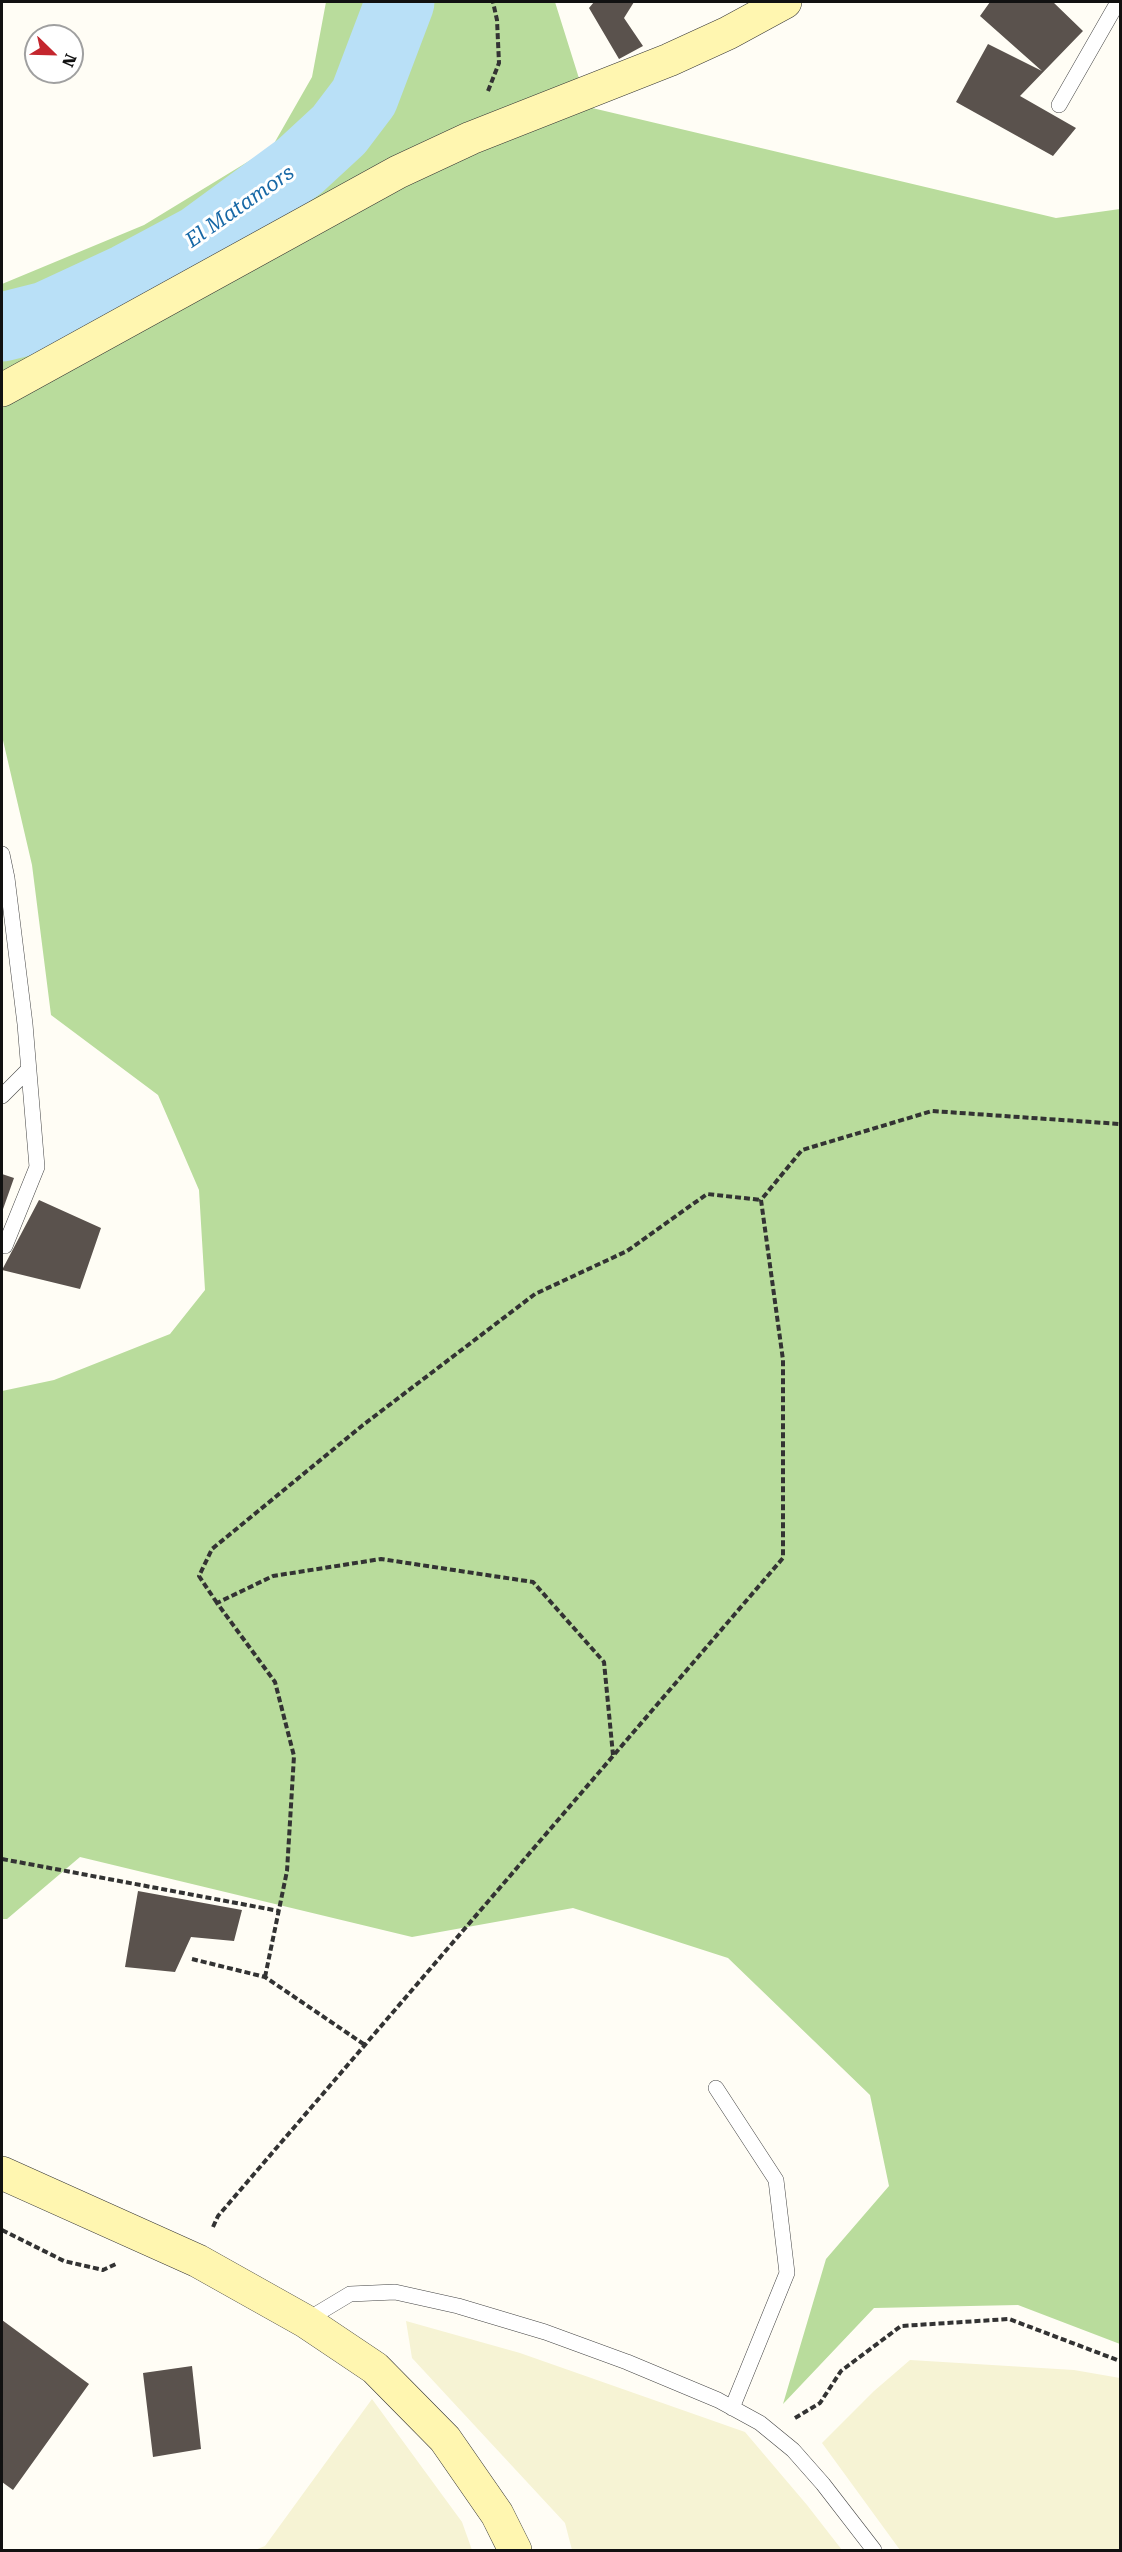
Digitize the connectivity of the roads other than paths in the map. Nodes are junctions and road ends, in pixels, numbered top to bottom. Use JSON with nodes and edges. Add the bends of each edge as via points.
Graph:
{"nodes":[{"id":1,"x":785,"y":2,"type":"edge"},
{"id":2,"x":1118,"y":2,"type":"edge"},
{"id":3,"x":1059,"y":105,"type":"dead end"},
{"id":4,"x":2,"y":390,"type":"edge"},
{"id":5,"x":2,"y":854,"type":"edge"},
{"id":6,"x":28,"y":1070,"type":"junction"},
{"id":7,"x":2,"y":1096,"type":"edge"},
{"id":8,"x":5,"y":1246,"type":"dead end"},
{"id":9,"x":716,"y":2088,"type":"dead end"},
{"id":10,"x":2,"y":2173,"type":"edge"},
{"id":11,"x":305,"y":2321,"type":"junction"},
{"id":12,"x":732,"y":2408,"type":"junction"},
{"id":13,"x":515,"y":2550,"type":"edge"},
{"id":14,"x":874,"y":2550,"type":"edge"}],
"edges":[{"from":1,"to":4,"type":"street","via":[[669,60],[471,138],[398,172]]},
{"from":2,"to":3,"type":"lane"},
{"from":5,"to":6,"type":"lane"},
{"from":6,"to":7,"type":"lane"},
{"from":6,"to":8,"type":"lane","via":[[37,1167]]},
{"from":9,"to":12,"type":"lane","via":[[776,2180],[787,2273]]},
{"from":10,"to":11,"type":"street","via":[[198,2261]]},
{"from":11,"to":12,"type":"lane","via":[[350,2294],[395,2292],[545,2332],[627,2362]]},
{"from":11,"to":13,"type":"street","via":[[375,2368],[445,2439],[497,2514]]},
{"from":12,"to":14,"type":"lane","via":[[794,2450]]}]}
